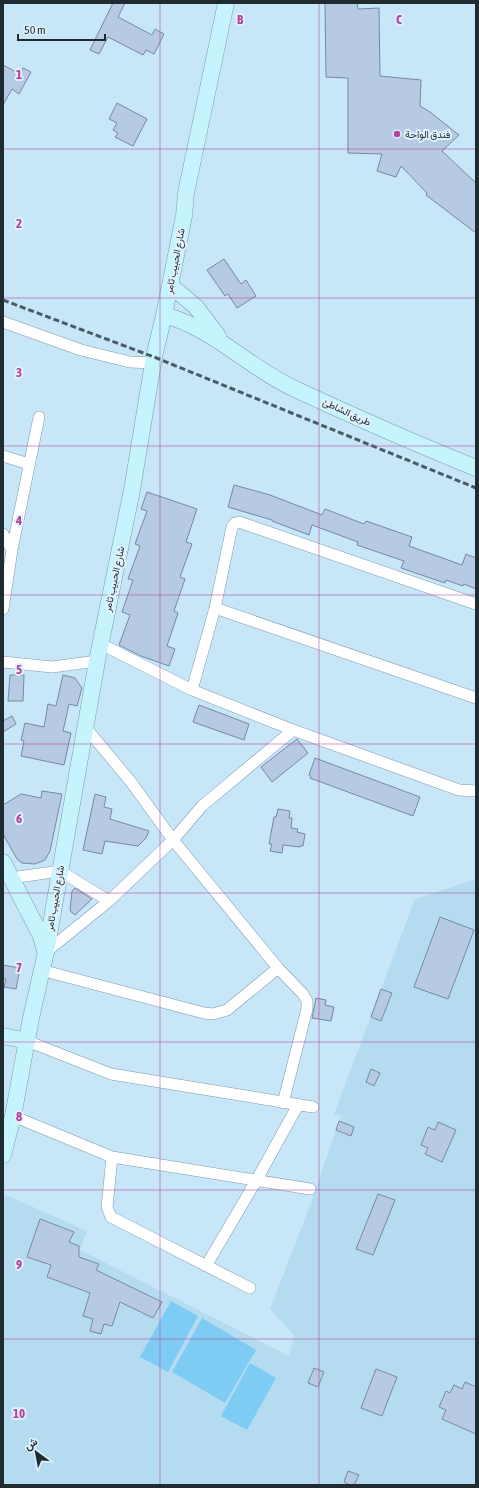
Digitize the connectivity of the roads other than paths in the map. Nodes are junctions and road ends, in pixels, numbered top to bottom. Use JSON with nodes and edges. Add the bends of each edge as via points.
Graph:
{"nodes":[{"id":1,"x":226,"y":3,"type":"edge"},
{"id":2,"x":170,"y":285,"type":"junction"},
{"id":3,"x":164,"y":315,"type":"junction"},
{"id":4,"x":3,"y":322,"type":"edge"},
{"id":5,"x":224,"y":344,"type":"junction"},
{"id":6,"x":154,"y":362,"type":"junction"},
{"id":7,"x":39,"y":417,"type":"dead end"},
{"id":8,"x":3,"y":456,"type":"edge"},
{"id":9,"x":29,"y":464,"type":"junction"},
{"id":10,"x":476,"y":468,"type":"edge"},
{"id":11,"x":3,"y":534,"type":"edge"},
{"id":12,"x":12,"y":550,"type":"junction"},
{"id":13,"x":476,"y":604,"type":"edge"},
{"id":14,"x":3,"y":608,"type":"edge"},
{"id":15,"x":215,"y":608,"type":"junction"},
{"id":16,"x":101,"y":644,"type":"junction"},
{"id":17,"x":97,"y":661,"type":"junction"},
{"id":18,"x":3,"y":662,"type":"edge"},
{"id":19,"x":192,"y":690,"type":"junction"},
{"id":20,"x":476,"y":698,"type":"edge"},
{"id":21,"x":86,"y":728,"type":"junction"},
{"id":22,"x":293,"y":730,"type":"junction"},
{"id":23,"x":476,"y":791,"type":"edge"},
{"id":24,"x":173,"y":840,"type":"junction"},
{"id":25,"x":3,"y":862,"type":"edge"},
{"id":26,"x":60,"y":871,"type":"junction"},
{"id":27,"x":12,"y":878,"type":"junction"},
{"id":28,"x":108,"y":901,"type":"junction"},
{"id":29,"x":46,"y":952,"type":"junction"},
{"id":30,"x":278,"y":968,"type":"junction"},
{"id":31,"x":41,"y":970,"type":"junction"},
{"id":32,"x":3,"y":1036,"type":"edge"},
{"id":33,"x":27,"y":1041,"type":"junction"},
{"id":34,"x":283,"y":1103,"type":"junction"},
{"id":35,"x":298,"y":1105,"type":"junction"},
{"id":36,"x":313,"y":1107,"type":"dead end"},
{"id":37,"x":13,"y":1116,"type":"junction"},
{"id":38,"x":3,"y":1155,"type":"edge"},
{"id":39,"x":112,"y":1157,"type":"junction"},
{"id":40,"x":256,"y":1181,"type":"junction"},
{"id":41,"x":310,"y":1189,"type":"dead end"},
{"id":42,"x":206,"y":1266,"type":"junction"},
{"id":43,"x":250,"y":1288,"type":"dead end"}],
"edges":[{"from":1,"to":2,"type":"street","name":"شارع الحبيب ثامر","via":[[186,193]]},
{"from":2,"to":3,"type":"street","name":"شارع الحبيب ثامر"},
{"from":2,"to":5,"type":"street","name":"طريق الشاطئ","via":[[196,307]]},
{"from":3,"to":5,"type":"street","name":"طريق الشاطئ","via":[[181,320]]},
{"from":3,"to":6,"type":"street","name":"شارع الحبيب ثامر"},
{"from":4,"to":6,"type":"street","via":[[81,350],[130,362]]},
{"from":5,"to":10,"type":"street","name":"طريق الشاطئ","via":[[293,388]]},
{"from":6,"to":16,"type":"street","name":"شارع الحبيب ثامر","via":[[132,490]]},
{"from":7,"to":9,"type":"street"},
{"from":8,"to":9,"type":"street"},
{"from":9,"to":12,"type":"street"},
{"from":11,"to":12,"type":"street"},
{"from":12,"to":14,"type":"street"},
{"from":13,"to":15,"type":"street","via":[[239,522],[232,527]]},
{"from":15,"to":19,"type":"street"},
{"from":15,"to":20,"type":"street"},
{"from":16,"to":17,"type":"street","name":"شارع الحبيب ثامر"},
{"from":16,"to":19,"type":"street"},
{"from":17,"to":18,"type":"street","via":[[52,667]]},
{"from":17,"to":21,"type":"street","name":"شارع الحبيب ثامر"},
{"from":19,"to":22,"type":"street"},
{"from":21,"to":24,"type":"street","via":[[131,782]]},
{"from":21,"to":26,"type":"street","name":"شارع الحبيب ثامر"},
{"from":22,"to":23,"type":"street","via":[[459,790]]},
{"from":22,"to":24,"type":"street","via":[[202,806]]},
{"from":24,"to":28,"type":"street"},
{"from":24,"to":30,"type":"street"},
{"from":25,"to":27,"type":"street"},
{"from":26,"to":27,"type":"street"},
{"from":26,"to":28,"type":"street"},
{"from":26,"to":29,"type":"street","name":"شارع الحبيب ثامر"},
{"from":27,"to":29,"type":"street","via":[[41,936]]},
{"from":28,"to":29,"type":"street"},
{"from":29,"to":31,"type":"street","name":"شارع الحبيب ثامر"},
{"from":30,"to":31,"type":"street","via":[[227,1010],[213,1014]]},
{"from":30,"to":34,"type":"street","via":[[303,994],[308,1009]]},
{"from":31,"to":33,"type":"street","name":"شارع الحبيب ثامر"},
{"from":32,"to":33,"type":"street"},
{"from":33,"to":34,"type":"street","via":[[111,1074]]},
{"from":33,"to":37,"type":"street","name":"شارع الحبيب ثامر"},
{"from":34,"to":35,"type":"street"},
{"from":35,"to":36,"type":"street"},
{"from":35,"to":40,"type":"street"},
{"from":37,"to":38,"type":"street","name":"شارع الحبيب ثامر"},
{"from":37,"to":39,"type":"street"},
{"from":39,"to":40,"type":"street"},
{"from":39,"to":42,"type":"street","via":[[107,1207],[111,1217]]},
{"from":40,"to":41,"type":"street"},
{"from":40,"to":42,"type":"street"},
{"from":42,"to":43,"type":"street"}]}
